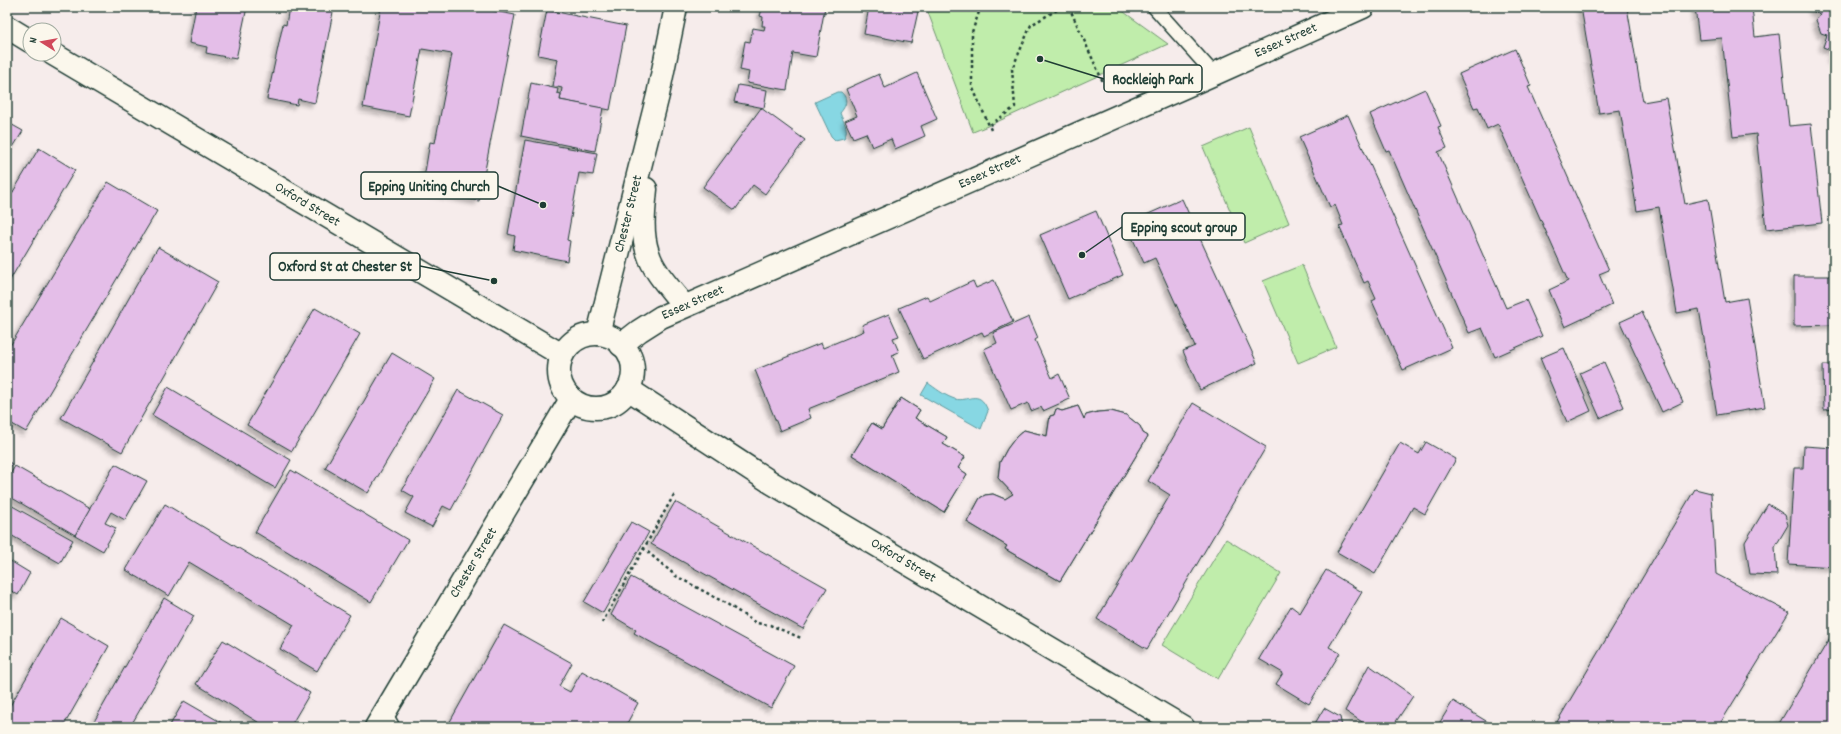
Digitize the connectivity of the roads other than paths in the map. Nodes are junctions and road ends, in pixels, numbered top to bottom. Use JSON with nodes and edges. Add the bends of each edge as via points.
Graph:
{"nodes":[{"id":1,"x":676,"y":7,"type":"edge"},
{"id":2,"x":1154,"y":7,"type":"edge"},
{"id":3,"x":1363,"y":7,"type":"edge"},
{"id":4,"x":7,"y":27,"type":"edge"},
{"id":5,"x":22,"y":36,"type":"edge"},
{"id":6,"x":62,"y":59,"type":"edge"},
{"id":7,"x":1214,"y":74,"type":"junction"},
{"id":8,"x":658,"y":95,"type":"junction"},
{"id":9,"x":684,"y":306,"type":"junction"},
{"id":10,"x":598,"y":334,"type":"junction"},
{"id":11,"x":621,"y":345,"type":"junction"},
{"id":12,"x":562,"y":355,"type":"junction"},
{"id":13,"x":628,"y":389,"type":"junction"},
{"id":14,"x":571,"y":399,"type":"junction"},
{"id":15,"x":385,"y":722,"type":"edge"},
{"id":16,"x":1182,"y":727,"type":"edge"}],
"edges":[{"from":1,"to":8,"type":"street","name":"Chester Street"},
{"from":2,"to":7,"type":"lane"},
{"from":3,"to":7,"type":"street","name":"Essex Street"},
{"from":4,"to":5,"type":"street"},
{"from":6,"to":12,"type":"street","name":"Oxford Street"},
{"from":7,"to":9,"type":"street","name":"Essex Street"},
{"from":8,"to":9,"type":"street","name":"Chester Street","via":[[643,213],[644,236],[648,254],[656,269]]},
{"from":8,"to":10,"type":"street","name":"Chester Street"},
{"from":9,"to":11,"type":"street","name":"Essex Street","via":[[661,317]]},
{"from":10,"to":11,"type":"street","via":[[615,339]]},
{"from":10,"to":12,"type":"street","via":[[577,339]]},
{"from":11,"to":13,"type":"street","via":[[628,352],[632,370]]},
{"from":12,"to":14,"type":"street","via":[[559,366],[560,379]]},
{"from":13,"to":14,"type":"street","via":[[621,398],[602,407],[591,408]]},
{"from":13,"to":16,"type":"street","name":"Oxford Street","via":[[772,482]]},
{"from":14,"to":15,"type":"street","name":"Chester Street"}]}
